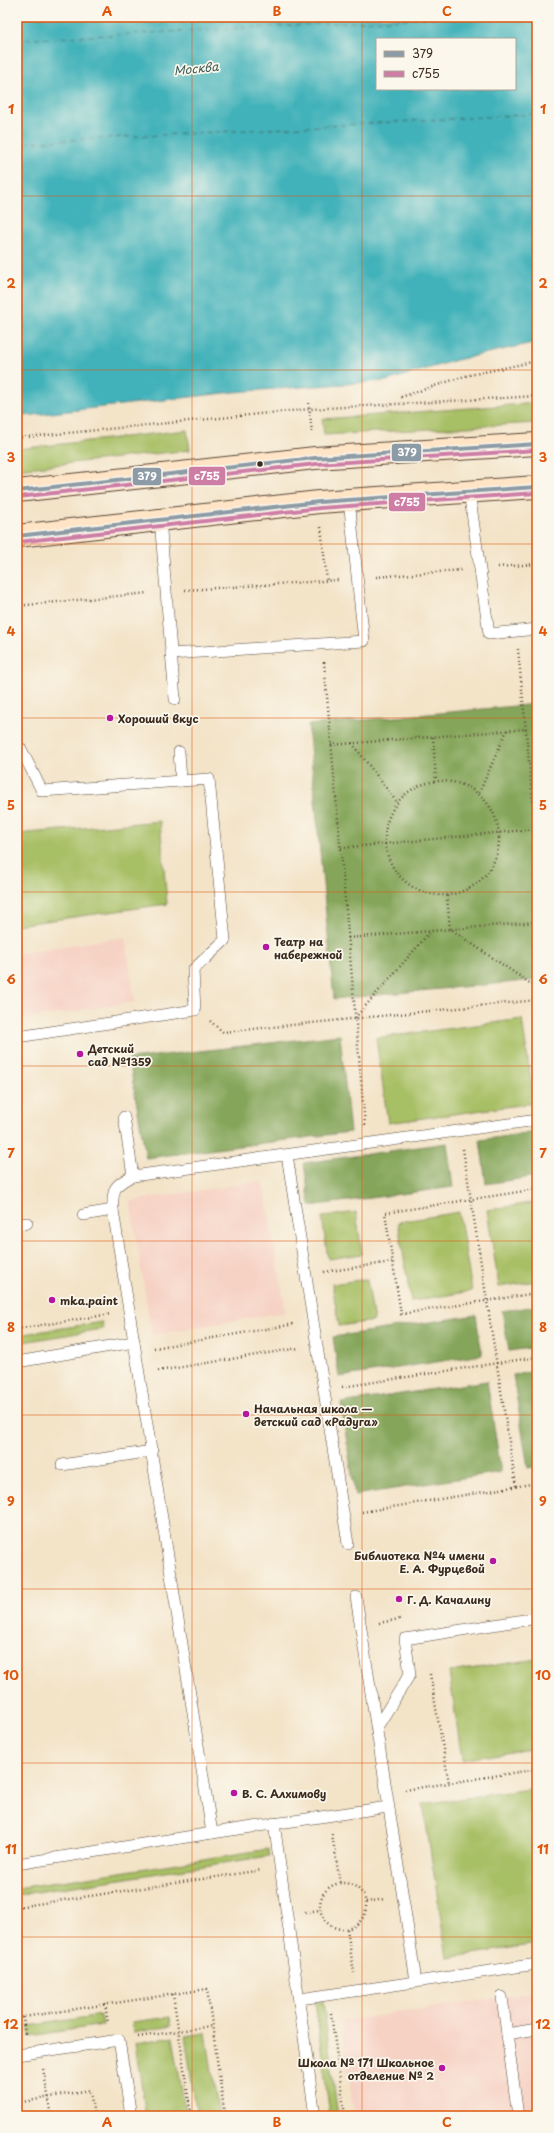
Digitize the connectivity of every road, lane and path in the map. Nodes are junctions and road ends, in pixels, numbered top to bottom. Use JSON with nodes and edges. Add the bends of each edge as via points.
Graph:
{"nodes":[{"id":1,"x":537,"y":361,"type":"edge"},
{"id":2,"x":537,"y":396,"type":"edge"},
{"id":3,"x":401,"y":397,"type":"dead end"},
{"id":4,"x":309,"y":403,"type":"dead end"},
{"id":5,"x":310,"y":409,"type":"junction"},
{"id":6,"x":313,"y":436,"type":"dead end"},
{"id":7,"x":17,"y":438,"type":"edge"},
{"id":8,"x":537,"y":444,"type":"edge"},
{"id":9,"x":537,"y":487,"type":"edge"},
{"id":10,"x":17,"y":491,"type":"edge"},
{"id":11,"x":469,"y":491,"type":"junction"},
{"id":12,"x":349,"y":500,"type":"junction"},
{"id":13,"x":160,"y":519,"type":"junction"},
{"id":14,"x":321,"y":527,"type":"dead end"},
{"id":15,"x":17,"y":536,"type":"edge"},
{"id":16,"x":537,"y":564,"type":"edge"},
{"id":17,"x":480,"y":568,"type":"junction"},
{"id":18,"x":358,"y":578,"type":"junction"},
{"id":19,"x":327,"y":581,"type":"junction"},
{"id":20,"x":166,"y":591,"type":"junction"},
{"id":21,"x":17,"y":606,"type":"edge"},
{"id":22,"x":537,"y":629,"type":"edge"},
{"id":23,"x":516,"y":631,"type":"junction"},
{"id":24,"x":322,"y":643,"type":"junction"},
{"id":25,"x":170,"y":654,"type":"junction"},
{"id":26,"x":174,"y":699,"type":"dead end"},
{"id":27,"x":526,"y":729,"type":"junction"},
{"id":28,"x":507,"y":730,"type":"junction"},
{"id":29,"x":433,"y":737,"type":"junction"},
{"id":30,"x":352,"y":743,"type":"junction"},
{"id":31,"x":331,"y":745,"type":"junction"},
{"id":32,"x":17,"y":750,"type":"edge"},
{"id":33,"x":179,"y":752,"type":"dead end"},
{"id":34,"x":436,"y":780,"type":"junction"},
{"id":35,"x":181,"y":781,"type":"junction"},
{"id":36,"x":479,"y":793,"type":"junction"},
{"id":37,"x":396,"y":801,"type":"junction"},
{"id":38,"x":536,"y":829,"type":"junction"},
{"id":39,"x":500,"y":832,"type":"junction"},
{"id":40,"x":384,"y":843,"type":"junction"},
{"id":41,"x":537,"y":844,"type":"edge"},
{"id":42,"x":341,"y":848,"type":"junction"},
{"id":43,"x":447,"y":896,"type":"junction"},
{"id":44,"x":537,"y":922,"type":"edge"},
{"id":45,"x":450,"y":929,"type":"junction"},
{"id":46,"x":431,"y":931,"type":"junction"},
{"id":47,"x":348,"y":938,"type":"junction"},
{"id":48,"x":537,"y":988,"type":"edge"},
{"id":49,"x":537,"y":1000,"type":"edge"},
{"id":50,"x":195,"y":1010,"type":"junction"},
{"id":51,"x":355,"y":1018,"type":"junction"},
{"id":52,"x":17,"y":1037,"type":"edge"},
{"id":53,"x":124,"y":1117,"type":"dead end"},
{"id":54,"x":537,"y":1120,"type":"edge"},
{"id":55,"x":460,"y":1131,"type":"junction"},
{"id":56,"x":367,"y":1144,"type":"junction"},
{"id":57,"x":287,"y":1155,"type":"junction"},
{"id":58,"x":133,"y":1176,"type":"junction"},
{"id":59,"x":537,"y":1190,"type":"edge"},
{"id":60,"x":471,"y":1200,"type":"junction"},
{"id":61,"x":113,"y":1210,"type":"junction"},
{"id":62,"x":83,"y":1215,"type":"dead end"},
{"id":63,"x":392,"y":1262,"type":"junction"},
{"id":64,"x":306,"y":1275,"type":"junction"},
{"id":65,"x":537,"y":1293,"type":"edge"},
{"id":66,"x":487,"y":1301,"type":"junction"},
{"id":67,"x":130,"y":1311,"type":"junction"},
{"id":68,"x":313,"y":1321,"type":"junction"},
{"id":69,"x":17,"y":1329,"type":"edge"},
{"id":70,"x":317,"y":1345,"type":"junction"},
{"id":71,"x":135,"y":1346,"type":"junction"},
{"id":72,"x":537,"y":1357,"type":"edge"},
{"id":73,"x":17,"y":1362,"type":"edge"},
{"id":74,"x":497,"y":1363,"type":"junction"},
{"id":75,"x":140,"y":1374,"type":"junction"},
{"id":76,"x":324,"y":1390,"type":"junction"},
{"id":77,"x":152,"y":1451,"type":"junction"},
{"id":78,"x":62,"y":1466,"type":"dead end"},
{"id":79,"x":537,"y":1482,"type":"edge"},
{"id":80,"x":516,"y":1486,"type":"junction"},
{"id":81,"x":344,"y":1515,"type":"junction"},
{"id":82,"x":348,"y":1544,"type":"dead end"},
{"id":83,"x":356,"y":1597,"type":"dead end"},
{"id":84,"x":537,"y":1618,"type":"edge"},
{"id":85,"x":430,"y":1671,"type":"dead end"},
{"id":86,"x":377,"y":1727,"type":"junction"},
{"id":87,"x":537,"y":1769,"type":"edge"},
{"id":88,"x":449,"y":1783,"type":"junction"},
{"id":89,"x":387,"y":1794,"type":"junction"},
{"id":90,"x":388,"y":1807,"type":"junction"},
{"id":91,"x":329,"y":1816,"type":"junction"},
{"id":92,"x":274,"y":1823,"type":"junction"},
{"id":93,"x":212,"y":1833,"type":"junction"},
{"id":94,"x":17,"y":1864,"type":"edge"},
{"id":95,"x":280,"y":1867,"type":"junction"},
{"id":96,"x":340,"y":1883,"type":"junction"},
{"id":97,"x":17,"y":1907,"type":"edge"},
{"id":98,"x":347,"y":1929,"type":"junction"},
{"id":99,"x":537,"y":1964,"type":"edge"},
{"id":100,"x":416,"y":1981,"type":"junction"},
{"id":101,"x":357,"y":1992,"type":"junction"},
{"id":102,"x":173,"y":1994,"type":"junction"},
{"id":103,"x":329,"y":1996,"type":"junction"},
{"id":104,"x":502,"y":1997,"type":"dead end"},
{"id":105,"x":300,"y":1999,"type":"junction"},
{"id":106,"x":17,"y":2018,"type":"edge"},
{"id":107,"x":212,"y":2026,"type":"junction"},
{"id":108,"x":537,"y":2029,"type":"edge"},
{"id":109,"x":178,"y":2032,"type":"junction"},
{"id":110,"x":507,"y":2034,"type":"junction"},
{"id":111,"x":119,"y":2040,"type":"junction"},
{"id":112,"x":40,"y":2051,"type":"junction"},
{"id":113,"x":17,"y":2055,"type":"edge"},
{"id":114,"x":48,"y":2097,"type":"junction"},
{"id":115,"x":17,"y":2103,"type":"edge"},
{"id":116,"x":52,"y":2116,"type":"edge"},
{"id":117,"x":94,"y":2116,"type":"edge"},
{"id":118,"x":131,"y":2116,"type":"edge"},
{"id":119,"x":191,"y":2116,"type":"edge"},
{"id":120,"x":225,"y":2116,"type":"edge"},
{"id":121,"x":315,"y":2116,"type":"edge"},
{"id":122,"x":345,"y":2116,"type":"edge"},
{"id":123,"x":518,"y":2116,"type":"edge"}],
"edges":[{"from":1,"to":3,"type":"path","via":[[465,376]]},
{"from":2,"to":5,"type":"path"},
{"from":4,"to":5,"type":"path"},
{"from":5,"to":6,"type":"path"},
{"from":5,"to":7,"type":"path"},
{"from":8,"to":10,"type":"main road","via":[[315,458]]},
{"from":9,"to":11,"type":"main road"},
{"from":11,"to":12,"type":"main road"},
{"from":11,"to":17,"type":"lane"},
{"from":12,"to":13,"type":"main road"},
{"from":12,"to":18,"type":"lane"},
{"from":13,"to":15,"type":"main road"},
{"from":13,"to":20,"type":"lane"},
{"from":14,"to":19,"type":"path"},
{"from":16,"to":17,"type":"path"},
{"from":17,"to":18,"type":"path"},
{"from":17,"to":23,"type":"lane","via":[[489,634]]},
{"from":18,"to":19,"type":"path"},
{"from":18,"to":24,"type":"lane","via":[[364,641]]},
{"from":19,"to":20,"type":"path"},
{"from":20,"to":21,"type":"path"},
{"from":20,"to":25,"type":"lane"},
{"from":22,"to":23,"type":"lane"},
{"from":23,"to":27,"type":"path"},
{"from":24,"to":25,"type":"lane"},
{"from":24,"to":31,"type":"path"},
{"from":25,"to":26,"type":"lane"},
{"from":27,"to":28,"type":"path"},
{"from":27,"to":38,"type":"path"},
{"from":28,"to":29,"type":"path"},
{"from":28,"to":36,"type":"path"},
{"from":29,"to":30,"type":"path"},
{"from":29,"to":34,"type":"path"},
{"from":30,"to":31,"type":"path"},
{"from":30,"to":37,"type":"path"},
{"from":31,"to":42,"type":"path"},
{"from":32,"to":35,"type":"lane","via":[[21,750],[42,791]]},
{"from":33,"to":35,"type":"lane"},
{"from":34,"to":36,"type":"path","via":[[458,782]]},
{"from":34,"to":37,"type":"path","via":[[414,786]]},
{"from":35,"to":50,"type":"lane","via":[[209,778],[225,940],[193,970]]},
{"from":36,"to":39,"type":"path","via":[[493,811]]},
{"from":37,"to":40,"type":"path","via":[[386,821]]},
{"from":38,"to":39,"type":"path"},
{"from":38,"to":41,"type":"path"},
{"from":39,"to":40,"type":"path"},
{"from":39,"to":43,"type":"path","via":[[497,855],[486,875],[469,890]]},
{"from":40,"to":42,"type":"path"},
{"from":40,"to":43,"type":"path","via":[[390,865],[405,883],[424,894]]},
{"from":42,"to":47,"type":"path"},
{"from":43,"to":45,"type":"path"},
{"from":44,"to":45,"type":"path"},
{"from":45,"to":46,"type":"path"},
{"from":45,"to":48,"type":"path"},
{"from":46,"to":47,"type":"path"},
{"from":46,"to":51,"type":"path"},
{"from":47,"to":51,"type":"path"},
{"from":49,"to":51,"type":"path"},
{"from":50,"to":51,"type":"path","via":[[223,1032]]},
{"from":50,"to":52,"type":"lane"},
{"from":51,"to":56,"type":"path"},
{"from":53,"to":58,"type":"lane"},
{"from":54,"to":55,"type":"lane"},
{"from":55,"to":56,"type":"lane"},
{"from":55,"to":60,"type":"path"},
{"from":56,"to":57,"type":"lane"},
{"from":57,"to":58,"type":"lane"},
{"from":57,"to":64,"type":"lane"},
{"from":58,"to":61,"type":"lane","via":[[120,1182],[112,1194]]},
{"from":59,"to":60,"type":"path"},
{"from":60,"to":63,"type":"path","via":[[385,1213]]},
{"from":60,"to":66,"type":"path"},
{"from":61,"to":62,"type":"lane"},
{"from":61,"to":67,"type":"lane"},
{"from":63,"to":64,"type":"path"},
{"from":63,"to":66,"type":"path","via":[[401,1314]]},
{"from":64,"to":68,"type":"lane"},
{"from":65,"to":66,"type":"path"},
{"from":66,"to":74,"type":"path"},
{"from":67,"to":69,"type":"path"},
{"from":67,"to":71,"type":"lane"},
{"from":68,"to":70,"type":"lane"},
{"from":68,"to":71,"type":"path"},
{"from":70,"to":75,"type":"path"},
{"from":70,"to":76,"type":"lane"},
{"from":71,"to":73,"type":"lane"},
{"from":71,"to":75,"type":"lane"},
{"from":72,"to":74,"type":"path"},
{"from":74,"to":76,"type":"path"},
{"from":74,"to":80,"type":"path"},
{"from":75,"to":77,"type":"lane"},
{"from":76,"to":81,"type":"lane"},
{"from":77,"to":78,"type":"lane"},
{"from":77,"to":93,"type":"lane"},
{"from":79,"to":80,"type":"path"},
{"from":80,"to":81,"type":"path"},
{"from":81,"to":82,"type":"lane"},
{"from":83,"to":86,"type":"lane"},
{"from":84,"to":86,"type":"lane","via":[[405,1639],[410,1674]]},
{"from":85,"to":88,"type":"path"},
{"from":86,"to":89,"type":"lane"},
{"from":87,"to":88,"type":"path"},
{"from":88,"to":89,"type":"path"},
{"from":89,"to":90,"type":"lane"},
{"from":90,"to":91,"type":"lane"},
{"from":90,"to":100,"type":"lane"},
{"from":91,"to":92,"type":"lane"},
{"from":91,"to":96,"type":"path"},
{"from":92,"to":93,"type":"lane"},
{"from":92,"to":95,"type":"lane"},
{"from":93,"to":94,"type":"lane"},
{"from":95,"to":97,"type":"path"},
{"from":95,"to":105,"type":"lane"},
{"from":96,"to":98,"type":"path","via":[[352,1884],[361,1891],[366,1902],[365,1914],[358,1924]]},
{"from":96,"to":98,"type":"path","via":[[325,1892],[321,1898],[320,1910],[325,1920],[335,1928]]},
{"from":98,"to":101,"type":"path"},
{"from":99,"to":100,"type":"lane"},
{"from":100,"to":101,"type":"lane"},
{"from":101,"to":103,"type":"lane"},
{"from":102,"to":106,"type":"path"},
{"from":102,"to":107,"type":"path","via":[[207,1989]]},
{"from":102,"to":109,"type":"path"},
{"from":103,"to":105,"type":"lane"},
{"from":103,"to":122,"type":"path"},
{"from":104,"to":110,"type":"lane"},
{"from":105,"to":121,"type":"lane"},
{"from":107,"to":109,"type":"path"},
{"from":107,"to":120,"type":"path"},
{"from":108,"to":110,"type":"lane"},
{"from":109,"to":111,"type":"path"},
{"from":109,"to":119,"type":"path"},
{"from":110,"to":123,"type":"lane"},
{"from":111,"to":112,"type":"lane"},
{"from":111,"to":118,"type":"lane"},
{"from":112,"to":113,"type":"lane"},
{"from":112,"to":114,"type":"path"},
{"from":114,"to":115,"type":"path"},
{"from":114,"to":116,"type":"path"},
{"from":114,"to":117,"type":"path","via":[[90,2090]]}]}
